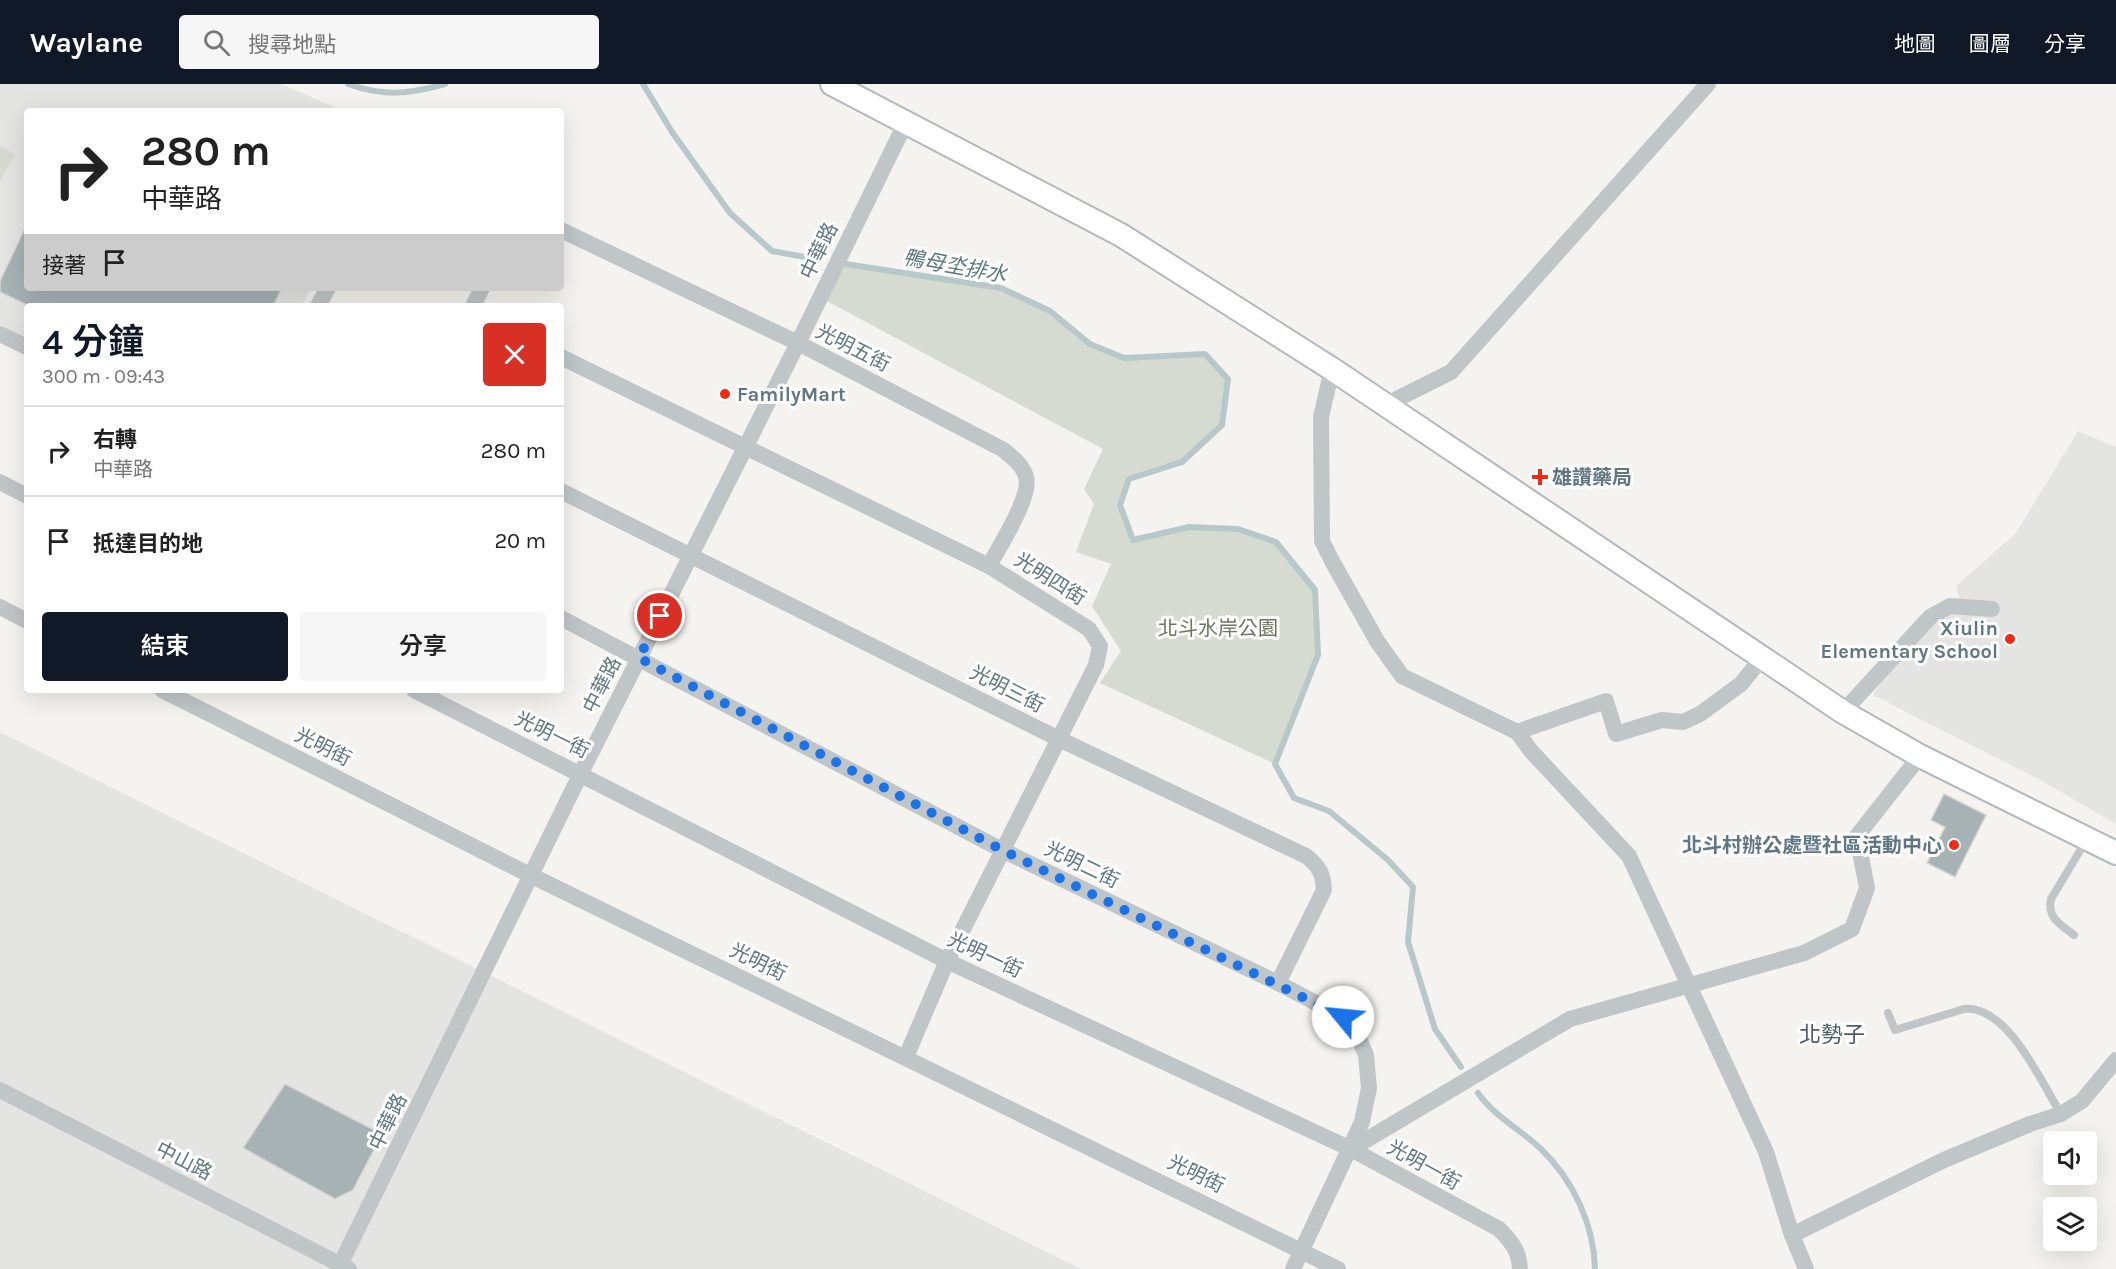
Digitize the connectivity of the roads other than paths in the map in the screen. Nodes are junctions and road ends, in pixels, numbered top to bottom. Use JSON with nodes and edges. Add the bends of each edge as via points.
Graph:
{"nodes":[{"id":1,"x":832,"y":84,"type":"edge"},
{"id":2,"x":1708,"y":84,"type":"edge"},
{"id":3,"x":906,"y":122,"type":"junction"},
{"id":4,"x":564,"y":231,"type":"edge"},
{"id":5,"x":0,"y":334,"type":"edge"},
{"id":6,"x":798,"y":343,"type":"junction"},
{"id":7,"x":24,"y":346,"type":"edge"},
{"id":8,"x":564,"y":358,"type":"edge"},
{"id":9,"x":1332,"y":369,"type":"junction"},
{"id":10,"x":1389,"y":408,"type":"junction"},
{"id":11,"x":745,"y":447,"type":"junction"},
{"id":12,"x":0,"y":482,"type":"edge"},
{"id":13,"x":564,"y":492,"type":"edge"},
{"id":14,"x":24,"y":494,"type":"edge"},
{"id":15,"x":692,"y":554,"type":"junction"},
{"id":16,"x":989,"y":566,"type":"junction"},
{"id":17,"x":0,"y":608,"type":"edge"},
{"id":18,"x":1992,"y":609,"type":"dead end"},
{"id":19,"x":24,"y":620,"type":"edge"},
{"id":20,"x":564,"y":620,"type":"edge"},
{"id":21,"x":639,"y":658,"type":"junction"},
{"id":22,"x":1762,"y":658,"type":"junction"},
{"id":23,"x":168,"y":693,"type":"edge"},
{"id":24,"x":420,"y":693,"type":"edge"},
{"id":25,"x":1843,"y":712,"type":"junction"},
{"id":26,"x":1517,"y":732,"type":"junction"},
{"id":27,"x":1059,"y":739,"type":"junction"},
{"id":28,"x":1920,"y":756,"type":"junction"},
{"id":29,"x":581,"y":773,"type":"junction"},
{"id":30,"x":2088,"y":839,"type":"junction"},
{"id":31,"x":1004,"y":851,"type":"junction"},
{"id":32,"x":2116,"y":853,"type":"edge"},
{"id":33,"x":532,"y":876,"type":"junction"},
{"id":34,"x":2074,"y":935,"type":"dead end"},
{"id":35,"x":947,"y":961,"type":"junction"},
{"id":36,"x":1278,"y":983,"type":"junction"},
{"id":37,"x":1688,"y":987,"type":"junction"},
{"id":38,"x":1888,"y":1013,"type":"dead end"},
{"id":39,"x":906,"y":1057,"type":"junction"},
{"id":40,"x":2116,"y":1060,"type":"edge"},
{"id":41,"x":0,"y":1090,"type":"edge"},
{"id":42,"x":2061,"y":1114,"type":"junction"},
{"id":43,"x":1351,"y":1149,"type":"junction"},
{"id":44,"x":1792,"y":1235,"type":"junction"},
{"id":45,"x":1303,"y":1250,"type":"junction"},
{"id":46,"x":343,"y":1268,"type":"edge"},
{"id":47,"x":1293,"y":1269,"type":"edge"},
{"id":48,"x":1338,"y":1269,"type":"edge"},
{"id":49,"x":1520,"y":1269,"type":"edge"},
{"id":50,"x":1806,"y":1269,"type":"edge"}],
"edges":[{"from":1,"to":3,"type":"main road"},
{"from":2,"to":10,"type":"street","via":[[1451,372],[1397,399]]},
{"from":3,"to":6,"type":"street","name":"中華路"},
{"from":3,"to":9,"type":"main road","via":[[1121,235]]},
{"from":4,"to":6,"type":"street","name":"光明五街"},
{"from":5,"to":7,"type":"street"},
{"from":6,"to":11,"type":"street","name":"中華路"},
{"from":6,"to":16,"type":"street","name":"光明五街","via":[[1002,449],[1016,460],[1026,477],[1026,495]]},
{"from":8,"to":11,"type":"street","name":"光明四街"},
{"from":9,"to":10,"type":"main road"},
{"from":9,"to":26,"type":"street","via":[[1321,417],[1322,541],[1377,641],[1402,676]]},
{"from":10,"to":22,"type":"main road"},
{"from":11,"to":15,"type":"street","name":"中華路"},
{"from":11,"to":16,"type":"street","name":"光明四街"},
{"from":12,"to":14,"type":"street"},
{"from":13,"to":15,"type":"street","name":"光明三街"},
{"from":15,"to":21,"type":"street","name":"中華路"},
{"from":15,"to":27,"type":"street","name":"光明三街"},
{"from":16,"to":27,"type":"street","name":"光明四街","via":[[1089,629],[1100,646],[1096,665]]},
{"from":17,"to":19,"type":"street"},
{"from":18,"to":25,"type":"street","via":[[1950,606],[1930,617]]},
{"from":20,"to":21,"type":"street","name":"光明二街"},
{"from":21,"to":29,"type":"street","name":"中華路"},
{"from":21,"to":31,"type":"street","name":"光明二街"},
{"from":22,"to":25,"type":"main road"},
{"from":22,"to":26,"type":"street","via":[[1741,684],[1683,722],[1662,720],[1616,734],[1606,701]]},
{"from":23,"to":33,"type":"street","name":"光明街"},
{"from":24,"to":29,"type":"street","name":"光明一街"},
{"from":25,"to":28,"type":"main road"},
{"from":26,"to":37,"type":"street","via":[[1629,856]]},
{"from":27,"to":31,"type":"street","name":"光明四街"},
{"from":27,"to":36,"type":"street","name":"光明三街","via":[[1316,864],[1323,875],[1324,890]]},
{"from":28,"to":30,"type":"main road"},
{"from":28,"to":37,"type":"street","via":[[1857,836],[1867,888],[1852,929],[1804,953]]},
{"from":29,"to":33,"type":"street","name":"中華路"},
{"from":29,"to":35,"type":"street","name":"光明一街"},
{"from":30,"to":32,"type":"main road"},
{"from":30,"to":34,"type":"lane","via":[[2050,899],[2052,918]]},
{"from":31,"to":35,"type":"street","name":"光明四街"},
{"from":31,"to":36,"type":"street","name":"光明二街"},
{"from":33,"to":39,"type":"street","name":"光明街"},
{"from":33,"to":46,"type":"street","name":"中華路"},
{"from":35,"to":39,"type":"street","name":"光明四街"},
{"from":35,"to":43,"type":"street","name":"光明一街"},
{"from":36,"to":43,"type":"street","name":"光明二街","via":[[1343,1017],[1366,1055],[1369,1088]]},
{"from":37,"to":43,"type":"street","via":[[1570,1019]]},
{"from":37,"to":44,"type":"street","via":[[1766,1152]]},
{"from":38,"to":42,"type":"lane","via":[[1894,1030],[1964,1009],[1976,1008],[1992,1015],[2016,1040]]},
{"from":39,"to":45,"type":"street","name":"光明街"},
{"from":40,"to":42,"type":"street","via":[[2082,1101]]},
{"from":41,"to":46,"type":"street","name":"中山路"},
{"from":42,"to":44,"type":"street","via":[[1944,1160]]},
{"from":43,"to":45,"type":"street","name":"光明二街"},
{"from":43,"to":49,"type":"street","name":"光明一街","via":[[1499,1229],[1519,1255]]},
{"from":44,"to":50,"type":"street"},
{"from":45,"to":47,"type":"street","name":"光明二街"},
{"from":45,"to":48,"type":"street","name":"光明街"}]}
